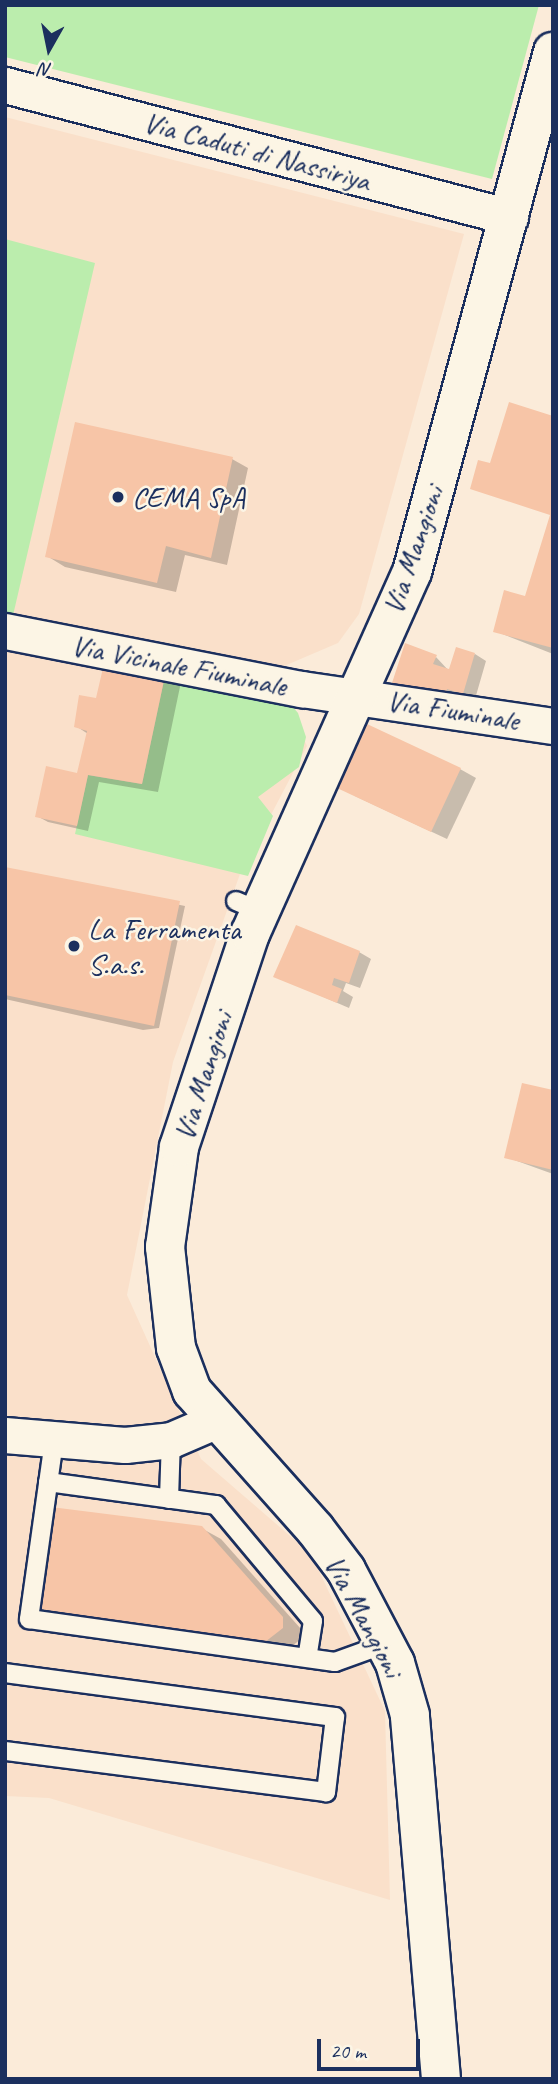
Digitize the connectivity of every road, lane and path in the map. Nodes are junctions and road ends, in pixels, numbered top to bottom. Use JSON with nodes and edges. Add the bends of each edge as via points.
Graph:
{"nodes":[{"id":1,"x":553,"y":52,"type":"edge"},
{"id":2,"x":5,"y":85,"type":"edge"},
{"id":3,"x":509,"y":217,"type":"junction"},
{"id":4,"x":5,"y":631,"type":"edge"},
{"id":5,"x":354,"y":694,"type":"junction"},
{"id":6,"x":553,"y":726,"type":"edge"},
{"id":7,"x":215,"y":1421,"type":"junction"},
{"id":8,"x":5,"y":1435,"type":"edge"},
{"id":9,"x":172,"y":1440,"type":"junction"},
{"id":10,"x":54,"y":1441,"type":"junction"},
{"id":11,"x":48,"y":1482,"type":"junction"},
{"id":12,"x":169,"y":1499,"type":"junction"},
{"id":13,"x":385,"y":1644,"type":"junction"},
{"id":14,"x":307,"y":1658,"type":"junction"},
{"id":15,"x":5,"y":1673,"type":"edge"},
{"id":16,"x":5,"y":1751,"type":"edge"},
{"id":17,"x":441,"y":2079,"type":"edge"}],
"edges":[{"from":1,"to":3,"type":"street","name":"Via Mangioni"},
{"from":2,"to":3,"type":"street","name":"Via Caduti di Nassiriya"},
{"from":3,"to":5,"type":"street","name":"Via Mangioni","via":[[412,572]]},
{"from":4,"to":5,"type":"street","name":"Via Vicinale Fiuminale"},
{"from":5,"to":6,"type":"street","name":"Via Fiuminale"},
{"from":5,"to":7,"type":"street","name":"Via Mangioni","via":[[248,906],[179,1147],[165,1247],[176,1348],[192,1391]]},
{"from":7,"to":9,"type":"street"},
{"from":7,"to":13,"type":"street","name":"Via Mangioni","via":[[315,1529]]},
{"from":8,"to":10,"type":"street"},
{"from":9,"to":10,"type":"street"},
{"from":9,"to":12,"type":"lane"},
{"from":10,"to":11,"type":"lane"},
{"from":11,"to":12,"type":"lane"},
{"from":11,"to":14,"type":"lane","via":[[29,1619]]},
{"from":12,"to":14,"type":"lane","via":[[216,1505],[313,1621]]},
{"from":13,"to":14,"type":"lane","via":[[335,1662]]},
{"from":13,"to":17,"type":"street","name":"Via Mangioni","via":[[410,1715]]},
{"from":15,"to":16,"type":"lane","via":[[335,1717],[326,1792]]}]}
